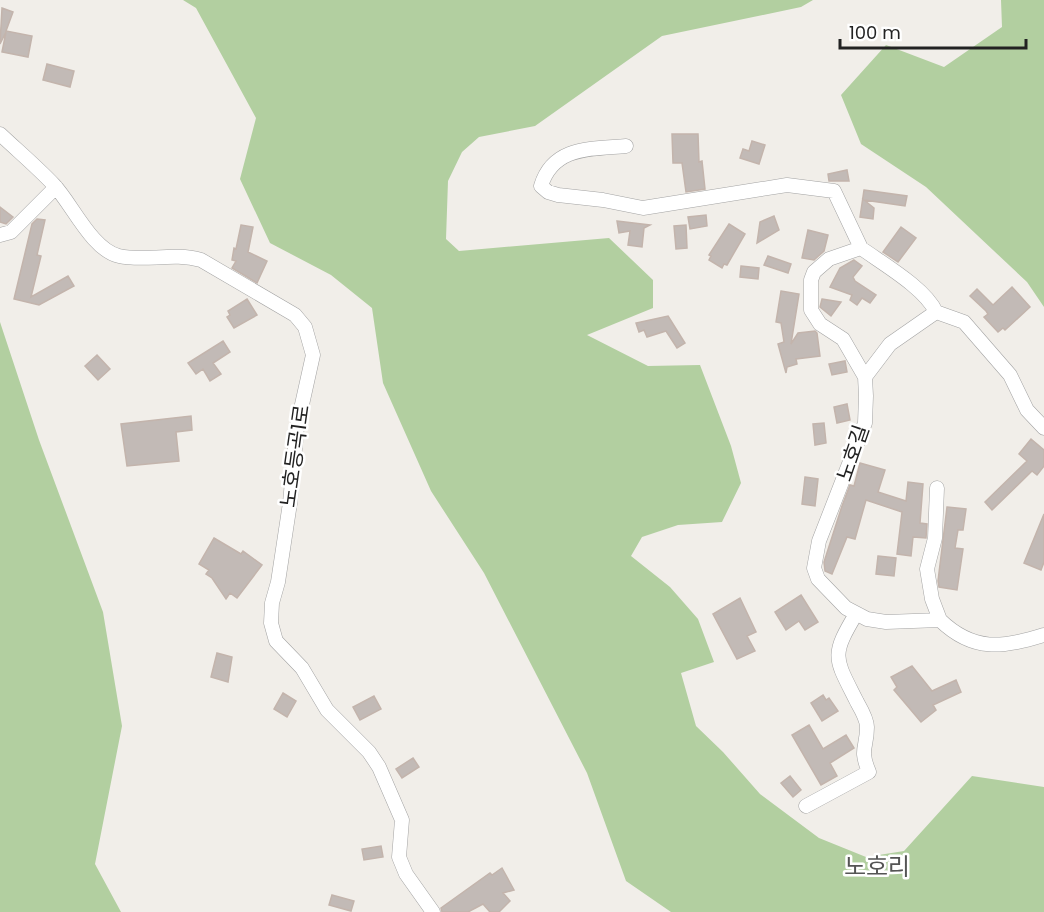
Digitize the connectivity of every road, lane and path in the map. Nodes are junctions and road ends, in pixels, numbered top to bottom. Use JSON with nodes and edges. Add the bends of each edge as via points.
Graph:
{"nodes":[{"id":1,"x":0,"y":134,"type":"edge"},
{"id":2,"x":626,"y":146,"type":"dead end"},
{"id":3,"x":56,"y":188,"type":"junction"},
{"id":4,"x":0,"y":235,"type":"edge"},
{"id":5,"x":861,"y":248,"type":"junction"},
{"id":6,"x":936,"y":312,"type":"junction"},
{"id":7,"x":865,"y":377,"type":"junction"},
{"id":8,"x":1044,"y":428,"type":"edge"},
{"id":9,"x":937,"y":488,"type":"dead end"},
{"id":10,"x":856,"y":614,"type":"junction"},
{"id":11,"x":939,"y":620,"type":"junction"},
{"id":12,"x":1044,"y":635,"type":"edge"},
{"id":13,"x":806,"y":806,"type":"dead end"},
{"id":14,"x":433,"y":912,"type":"edge"}],
"edges":[{"from":1,"to":3,"type":"street","name":"노호등곡1로"},
{"from":2,"to":5,"type":"street","via":[[572,151],[545,174],[542,186],[558,195],[643,208],[787,185],[834,191]]},
{"from":3,"to":4,"type":"street","via":[[12,232]]},
{"from":3,"to":14,"type":"street","name":"노호등곡1로","via":[[89,234],[107,250],[118,256],[185,255],[201,260],[295,315],[305,327],[312,363],[300,404],[290,503],[271,623],[276,641],[302,668],[327,710],[379,767],[402,820],[399,857]]},
{"from":5,"to":6,"type":"street","via":[[913,287]]},
{"from":5,"to":7,"type":"street","via":[[830,259],[814,272],[810,291],[811,310],[820,324],[843,339]]},
{"from":6,"to":7,"type":"street","via":[[890,344]]},
{"from":6,"to":8,"type":"street","via":[[964,322],[1010,375],[1027,410]]},
{"from":7,"to":10,"type":"street","name":"노호길","via":[[865,423],[819,542],[814,568],[832,595]]},
{"from":9,"to":11,"type":"street","via":[[935,538],[927,569]]},
{"from":10,"to":11,"type":"street","name":"노호길","via":[[886,622]]},
{"from":10,"to":13,"type":"street","via":[[837,649],[839,666],[867,727],[862,756],[869,772]]},
{"from":11,"to":12,"type":"street","via":[[951,631],[985,646]]}]}
